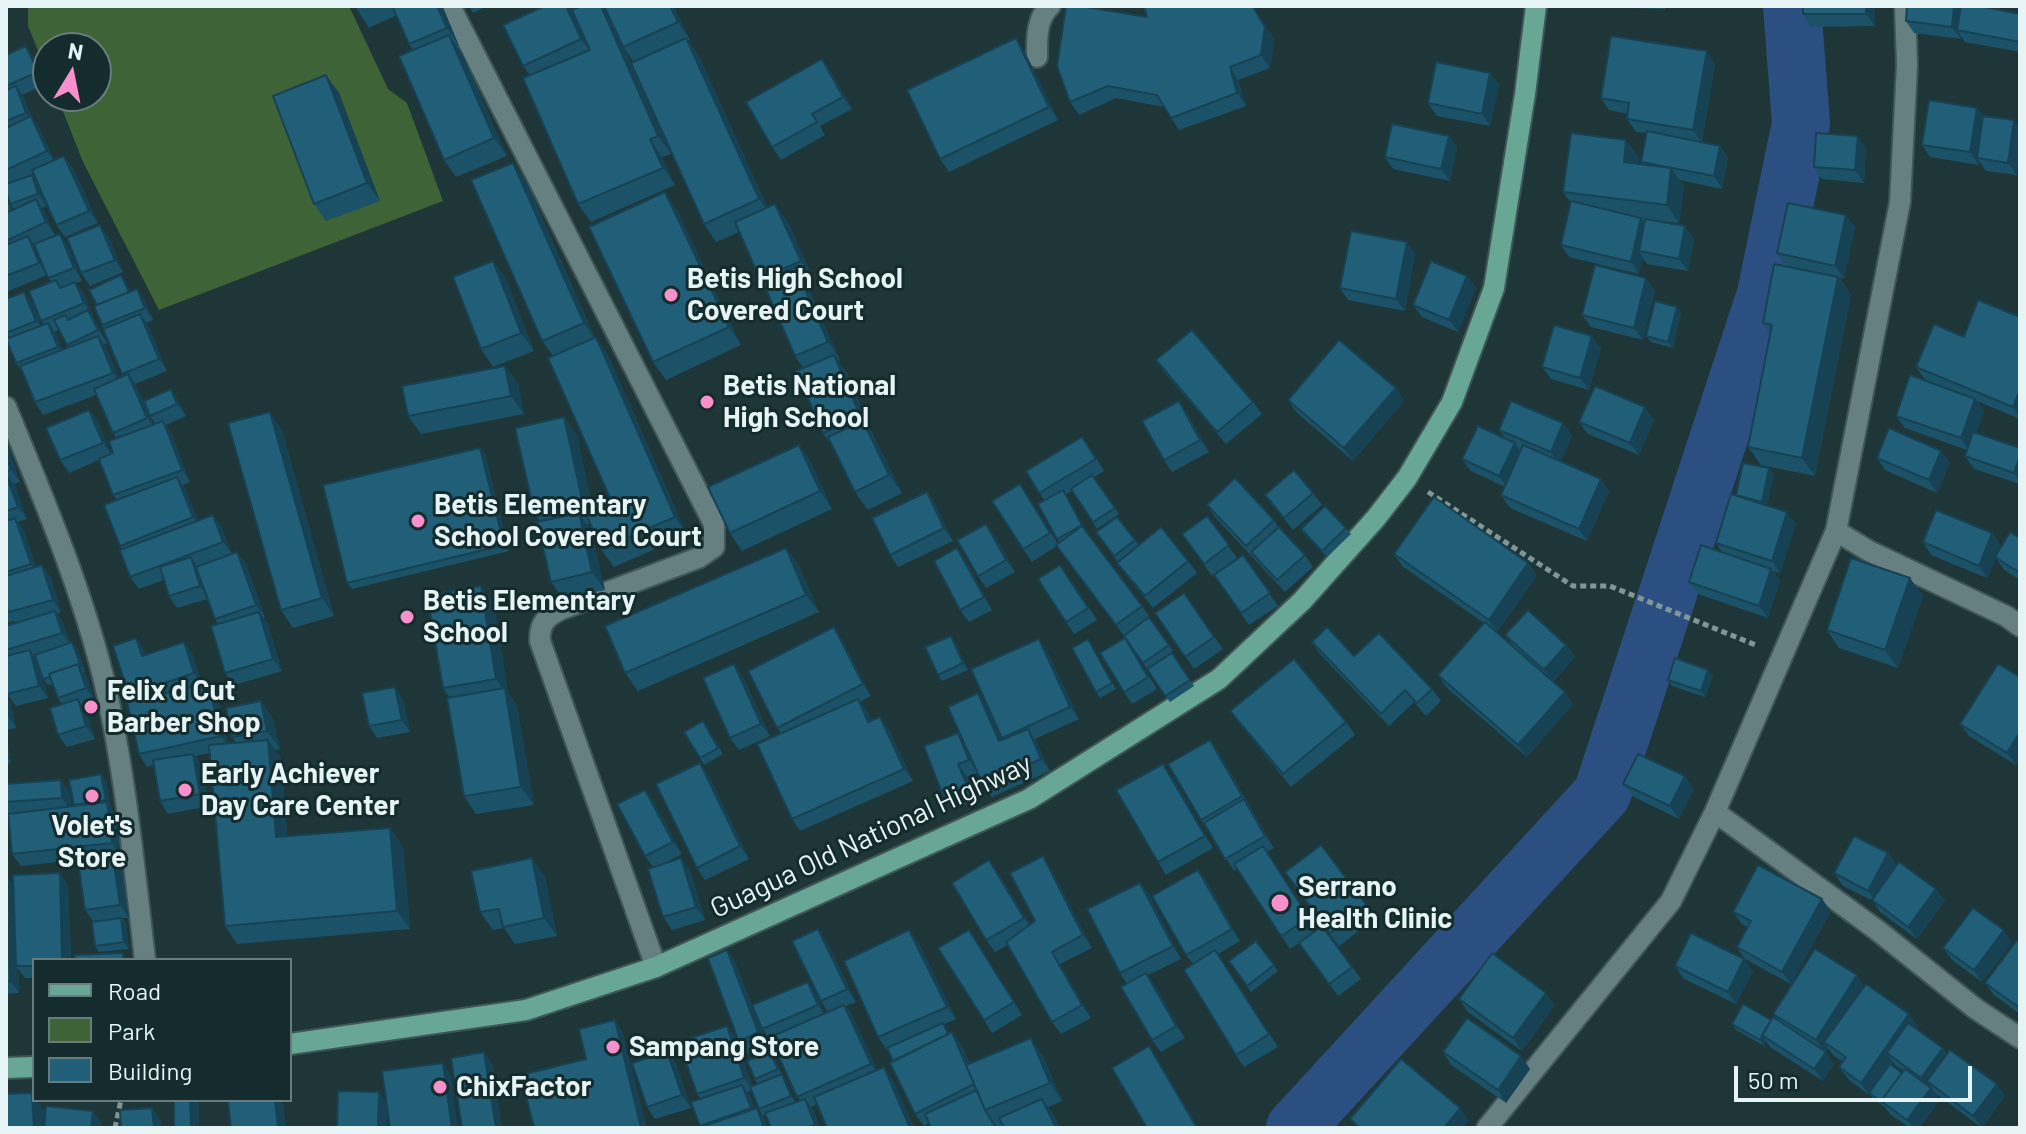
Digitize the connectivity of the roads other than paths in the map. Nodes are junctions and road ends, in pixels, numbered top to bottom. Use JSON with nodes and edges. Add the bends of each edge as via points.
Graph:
{"nodes":[{"id":1,"x":450,"y":6,"type":"edge"},
{"id":2,"x":1050,"y":6,"type":"edge"},
{"id":3,"x":1536,"y":6,"type":"edge"},
{"id":4,"x":1905,"y":6,"type":"edge"},
{"id":5,"x":1037,"y":57,"type":"dead end"},
{"id":6,"x":6,"y":407,"type":"edge"},
{"id":7,"x":1836,"y":531,"type":"junction"},
{"id":8,"x":2020,"y":626,"type":"edge"},
{"id":9,"x":1715,"y":812,"type":"junction"},
{"id":10,"x":145,"y":958,"type":"edge"},
{"id":11,"x":656,"y":967,"type":"junction"},
{"id":12,"x":2020,"y":1038,"type":"edge"},
{"id":13,"x":292,"y":1044,"type":"edge"},
{"id":14,"x":32,"y":1067,"type":"edge"},
{"id":15,"x":6,"y":1068,"type":"edge"},
{"id":16,"x":1487,"y":1128,"type":"edge"}],
"edges":[{"from":1,"to":11,"type":"street","via":[[714,524],[714,547],[698,558],[562,609],[543,621],[539,631]]},
{"from":2,"to":5,"type":"street","via":[[1038,29]]},
{"from":3,"to":11,"type":"main road","name":"Guagua Old National Highway","via":[[1494,288],[1452,402],[1407,478],[1302,601],[1219,679],[1029,799]]},
{"from":4,"to":7,"type":"street","via":[[1900,202]]},
{"from":6,"to":10,"type":"street","via":[[78,593],[103,676]]},
{"from":7,"to":8,"type":"street"},
{"from":7,"to":9,"type":"street"},
{"from":9,"to":12,"type":"street"},
{"from":9,"to":16,"type":"street","via":[[1671,901]]},
{"from":11,"to":13,"type":"main road","name":"Guagua Old National Highway","via":[[526,1010]]},
{"from":14,"to":15,"type":"main road"}]}
